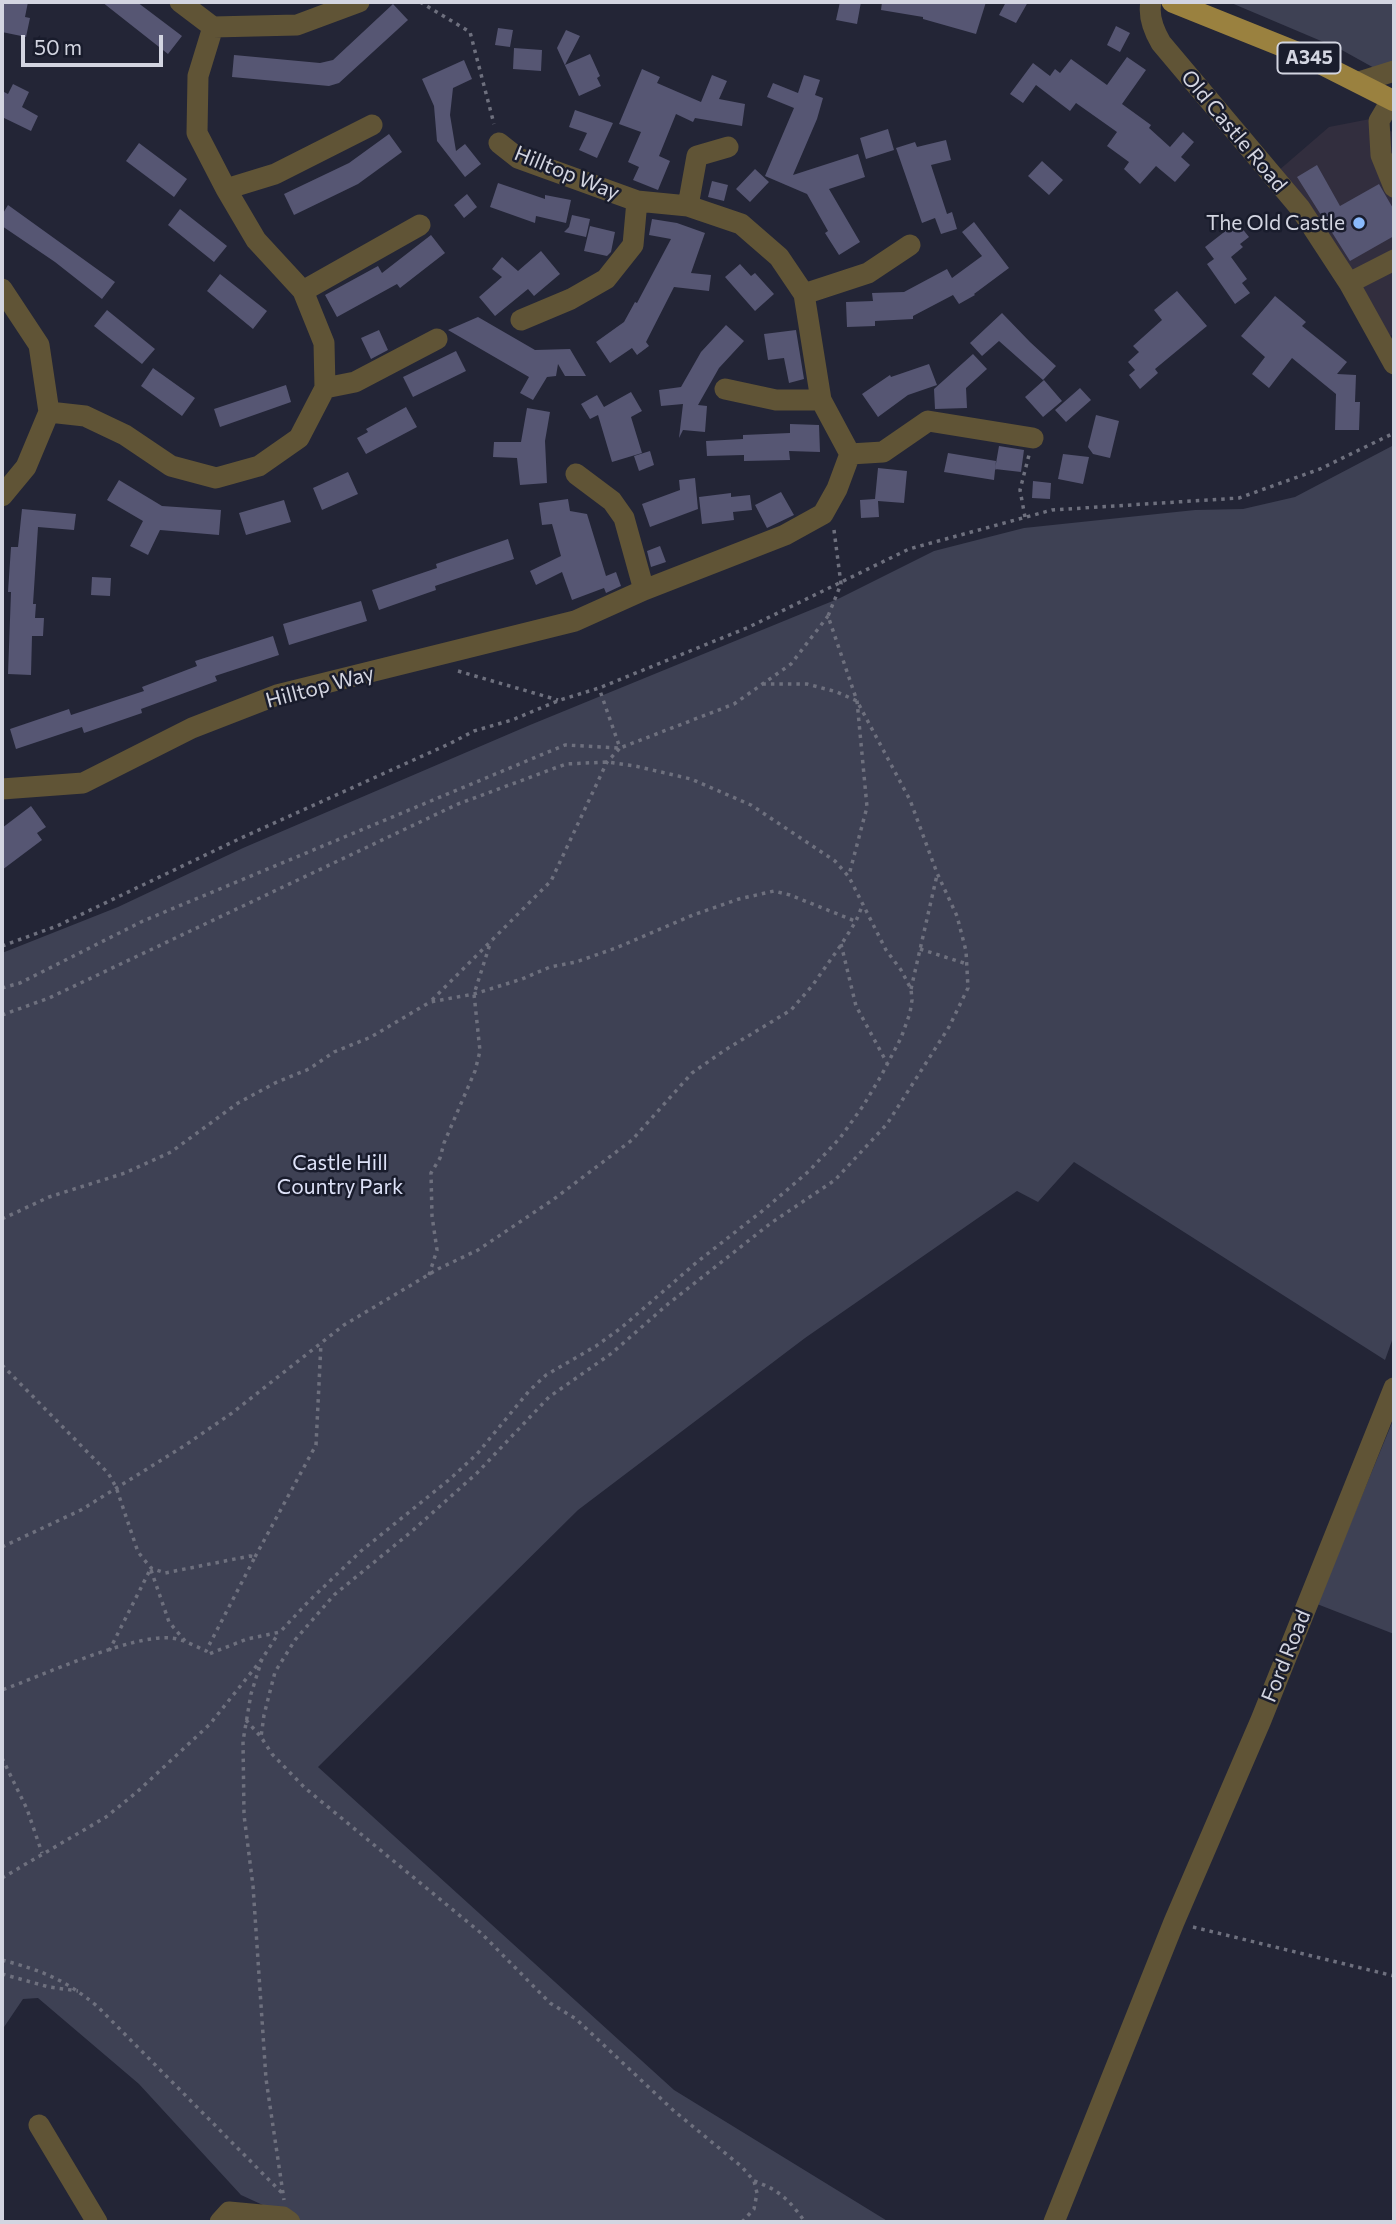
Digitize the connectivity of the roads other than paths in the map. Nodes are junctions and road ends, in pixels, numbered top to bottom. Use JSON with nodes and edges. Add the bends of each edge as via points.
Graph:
{"nodes":[{"id":1,"x":180,"y":2,"type":"edge"},
{"id":2,"x":359,"y":2,"type":"edge"},
{"id":3,"x":1151,"y":2,"type":"edge"},
{"id":4,"x":1172,"y":2,"type":"edge"},
{"id":5,"x":213,"y":27,"type":"junction"},
{"id":6,"x":1394,"y":71,"type":"edge"},
{"id":7,"x":1359,"y":82,"type":"junction"},
{"id":8,"x":1393,"y":100,"type":"edge"},
{"id":9,"x":372,"y":125,"type":"dead end"},
{"id":10,"x":499,"y":143,"type":"road end"},
{"id":11,"x":728,"y":147,"type":"dead end"},
{"id":12,"x":1394,"y":187,"type":"edge"},
{"id":13,"x":226,"y":189,"type":"junction"},
{"id":14,"x":637,"y":201,"type":"junction"},
{"id":15,"x":688,"y":206,"type":"junction"},
{"id":16,"x":419,"y":225,"type":"dead end"},
{"id":17,"x":910,"y":245,"type":"dead end"},
{"id":18,"x":1394,"y":260,"type":"edge"},
{"id":19,"x":1349,"y":283,"type":"junction"},
{"id":20,"x":2,"y":289,"type":"edge"},
{"id":21,"x":303,"y":290,"type":"junction"},
{"id":22,"x":804,"y":294,"type":"junction"},
{"id":23,"x":521,"y":320,"type":"dead end"},
{"id":24,"x":437,"y":339,"type":"dead end"},
{"id":25,"x":1394,"y":364,"type":"edge"},
{"id":26,"x":325,"y":388,"type":"junction"},
{"id":27,"x":726,"y":389,"type":"dead end"},
{"id":28,"x":821,"y":400,"type":"junction"},
{"id":29,"x":49,"y":412,"type":"junction"},
{"id":30,"x":1033,"y":438,"type":"road end"},
{"id":31,"x":849,"y":454,"type":"junction"},
{"id":32,"x":576,"y":474,"type":"dead end"},
{"id":33,"x":2,"y":496,"type":"edge"},
{"id":34,"x":644,"y":590,"type":"junction"},
{"id":35,"x":2,"y":789,"type":"edge"},
{"id":36,"x":1394,"y":1388,"type":"edge"},
{"id":37,"x":39,"y":2125,"type":"dead end"},
{"id":38,"x":286,"y":2220,"type":"edge"},
{"id":39,"x":97,"y":2222,"type":"edge"},
{"id":40,"x":220,"y":2222,"type":"edge"},
{"id":41,"x":1054,"y":2222,"type":"edge"}],
"edges":[{"from":1,"to":5,"type":"street"},
{"from":2,"to":5,"type":"street","via":[[297,25]]},
{"from":3,"to":19,"type":"street","name":"Old Castle Road","via":[[1152,24],[1161,43],[1300,208]]},
{"from":4,"to":7,"type":"main road","number":"A345"},
{"from":5,"to":13,"type":"street","via":[[198,76],[197,133]]},
{"from":6,"to":7,"type":"street"},
{"from":7,"to":8,"type":"main road","number":"A345"},
{"from":8,"to":12,"type":"street","via":[[1379,121],[1381,155]]},
{"from":9,"to":13,"type":"street","via":[[275,174]]},
{"from":10,"to":14,"type":"street","name":"Hilltop Way","via":[[518,158]]},
{"from":11,"to":15,"type":"street","via":[[689,150]]},
{"from":13,"to":21,"type":"street","via":[[256,240]]},
{"from":14,"to":15,"type":"street","name":"Hilltop Way"},
{"from":14,"to":23,"type":"street","name":"Hilltop Way","via":[[633,245],[606,279]]},
{"from":15,"to":22,"type":"street","name":"Hilltop Way","via":[[740,224],[779,257]]},
{"from":16,"to":21,"type":"street"},
{"from":17,"to":22,"type":"street","via":[[868,273]]},
{"from":18,"to":19,"type":"street"},
{"from":19,"to":25,"type":"street","name":"Old Castle Road"},
{"from":20,"to":29,"type":"street","via":[[39,345]]},
{"from":21,"to":26,"type":"street","via":[[324,343]]},
{"from":22,"to":28,"type":"street","name":"Hilltop Way"},
{"from":24,"to":26,"type":"street","via":[[355,382]]},
{"from":26,"to":29,"type":"street","via":[[299,438],[259,466],[216,478],[171,466],[125,435],[85,416]]},
{"from":27,"to":28,"type":"street","via":[[776,400]]},
{"from":28,"to":31,"type":"street","name":"Hilltop Way"},
{"from":29,"to":33,"type":"street","via":[[26,467]]},
{"from":30,"to":31,"type":"street","via":[[928,421],[883,453]]},
{"from":31,"to":34,"type":"street","name":"Hilltop Way","via":[[823,514],[785,535]]},
{"from":32,"to":34,"type":"street","via":[[612,501],[624,519]]},
{"from":34,"to":35,"type":"street","name":"Hilltop Way","via":[[575,621],[277,695],[192,728],[83,783]]},
{"from":36,"to":41,"type":"street","name":"Ford Road"},
{"from":37,"to":39,"type":"street"},
{"from":38,"to":40,"type":"street","via":[[229,2212]]}]}
